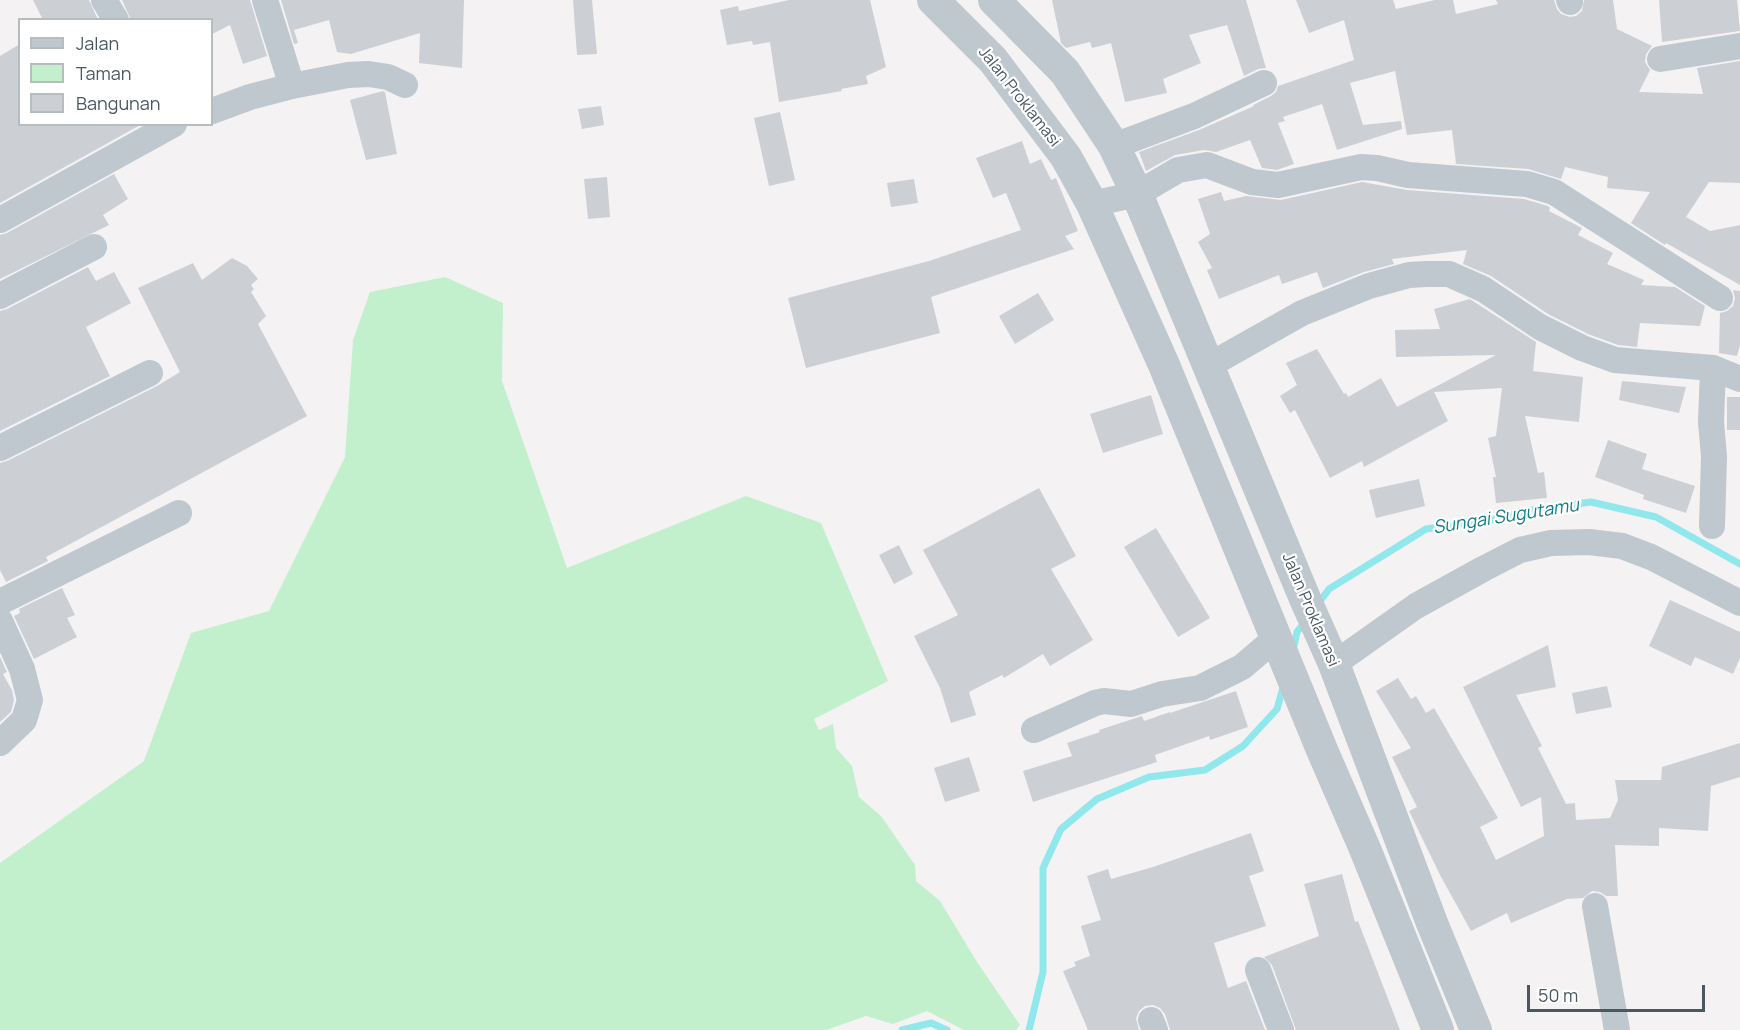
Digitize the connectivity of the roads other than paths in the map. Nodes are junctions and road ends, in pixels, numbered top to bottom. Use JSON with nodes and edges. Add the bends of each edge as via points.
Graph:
{"nodes":[{"id":1,"x":104,"y":0,"type":"edge"},
{"id":2,"x":265,"y":0,"type":"edge"},
{"id":3,"x":994,"y":0,"type":"edge"},
{"id":4,"x":944,"y":3,"type":"edge"},
{"id":5,"x":115,"y":18,"type":"edge"},
{"id":6,"x":1740,"y":45,"type":"edge"},
{"id":7,"x":1660,"y":59,"type":"dead end"},
{"id":8,"x":1264,"y":82,"type":"dead end"},
{"id":9,"x":405,"y":85,"type":"dead end"},
{"id":10,"x":292,"y":86,"type":"junction"},
{"id":11,"x":213,"y":111,"type":"edge"},
{"id":12,"x":170,"y":126,"type":"edge"},
{"id":13,"x":1114,"y":146,"type":"junction"},
{"id":14,"x":1137,"y":194,"type":"junction"},
{"id":15,"x":1092,"y":204,"type":"junction"},
{"id":16,"x":0,"y":220,"type":"edge"},
{"id":17,"x":94,"y":247,"type":"dead end"},
{"id":18,"x":0,"y":296,"type":"edge"},
{"id":19,"x":1720,"y":298,"type":"dead end"},
{"id":20,"x":1208,"y":366,"type":"junction"},
{"id":21,"x":1713,"y":368,"type":"junction"},
{"id":22,"x":150,"y":373,"type":"dead end"},
{"id":23,"x":1740,"y":379,"type":"edge"},
{"id":24,"x":0,"y":448,"type":"edge"},
{"id":25,"x":179,"y":513,"type":"dead end"},
{"id":26,"x":1712,"y":526,"type":"dead end"},
{"id":27,"x":0,"y":602,"type":"edge"},
{"id":28,"x":1740,"y":603,"type":"edge"},
{"id":29,"x":0,"y":621,"type":"edge"},
{"id":30,"x":1277,"y":642,"type":"junction"},
{"id":31,"x":1330,"y":655,"type":"junction"},
{"id":32,"x":1034,"y":730,"type":"dead end"},
{"id":33,"x":0,"y":743,"type":"edge"},
{"id":34,"x":1595,"y":906,"type":"dead end"},
{"id":35,"x":1258,"y":970,"type":"dead end"},
{"id":36,"x":1281,"y":1030,"type":"edge"},
{"id":37,"x":1438,"y":1030,"type":"edge"},
{"id":38,"x":1476,"y":1030,"type":"edge"},
{"id":39,"x":1617,"y":1030,"type":"edge"}],
"edges":[{"from":1,"to":5,"type":"street"},
{"from":2,"to":10,"type":"street"},
{"from":3,"to":13,"type":"street","name":"Jalan Proklamasi","via":[[1065,72]]},
{"from":4,"to":15,"type":"street","name":"Jalan Proklamasi","via":[[993,60],[1066,157]]},
{"from":6,"to":7,"type":"street"},
{"from":8,"to":13,"type":"street","via":[[1194,116]]},
{"from":9,"to":10,"type":"street","via":[[369,74]]},
{"from":10,"to":11,"type":"street"},
{"from":12,"to":16,"type":"street"},
{"from":13,"to":14,"type":"street","name":"Jalan Proklamasi"},
{"from":14,"to":15,"type":"street"},
{"from":14,"to":19,"type":"street","via":[[1178,170],[1207,165],[1252,182],[1278,185],[1361,167],[1408,175],[1527,184],[1554,192]]},
{"from":14,"to":20,"type":"street","name":"Jalan Proklamasi"},
{"from":15,"to":30,"type":"street","name":"Jalan Proklamasi","via":[[1164,365]]},
{"from":17,"to":18,"type":"street"},
{"from":20,"to":21,"type":"street","via":[[1302,313],[1369,286],[1409,275],[1449,274],[1484,289],[1540,327],[1615,360]]},
{"from":20,"to":31,"type":"street","name":"Jalan Proklamasi"},
{"from":21,"to":23,"type":"street"},
{"from":21,"to":26,"type":"street"},
{"from":22,"to":24,"type":"street"},
{"from":25,"to":27,"type":"street"},
{"from":28,"to":31,"type":"street","via":[[1622,546],[1551,543],[1520,550]]},
{"from":29,"to":33,"type":"street","via":[[22,669],[30,700],[24,720]]},
{"from":30,"to":32,"type":"street","via":[[1242,667],[1200,688],[1131,704],[1095,703]]},
{"from":30,"to":37,"type":"street","name":"Jalan Proklamasi"},
{"from":31,"to":38,"type":"street","name":"Jalan Proklamasi"},
{"from":34,"to":39,"type":"street"},
{"from":35,"to":36,"type":"street"}]}
